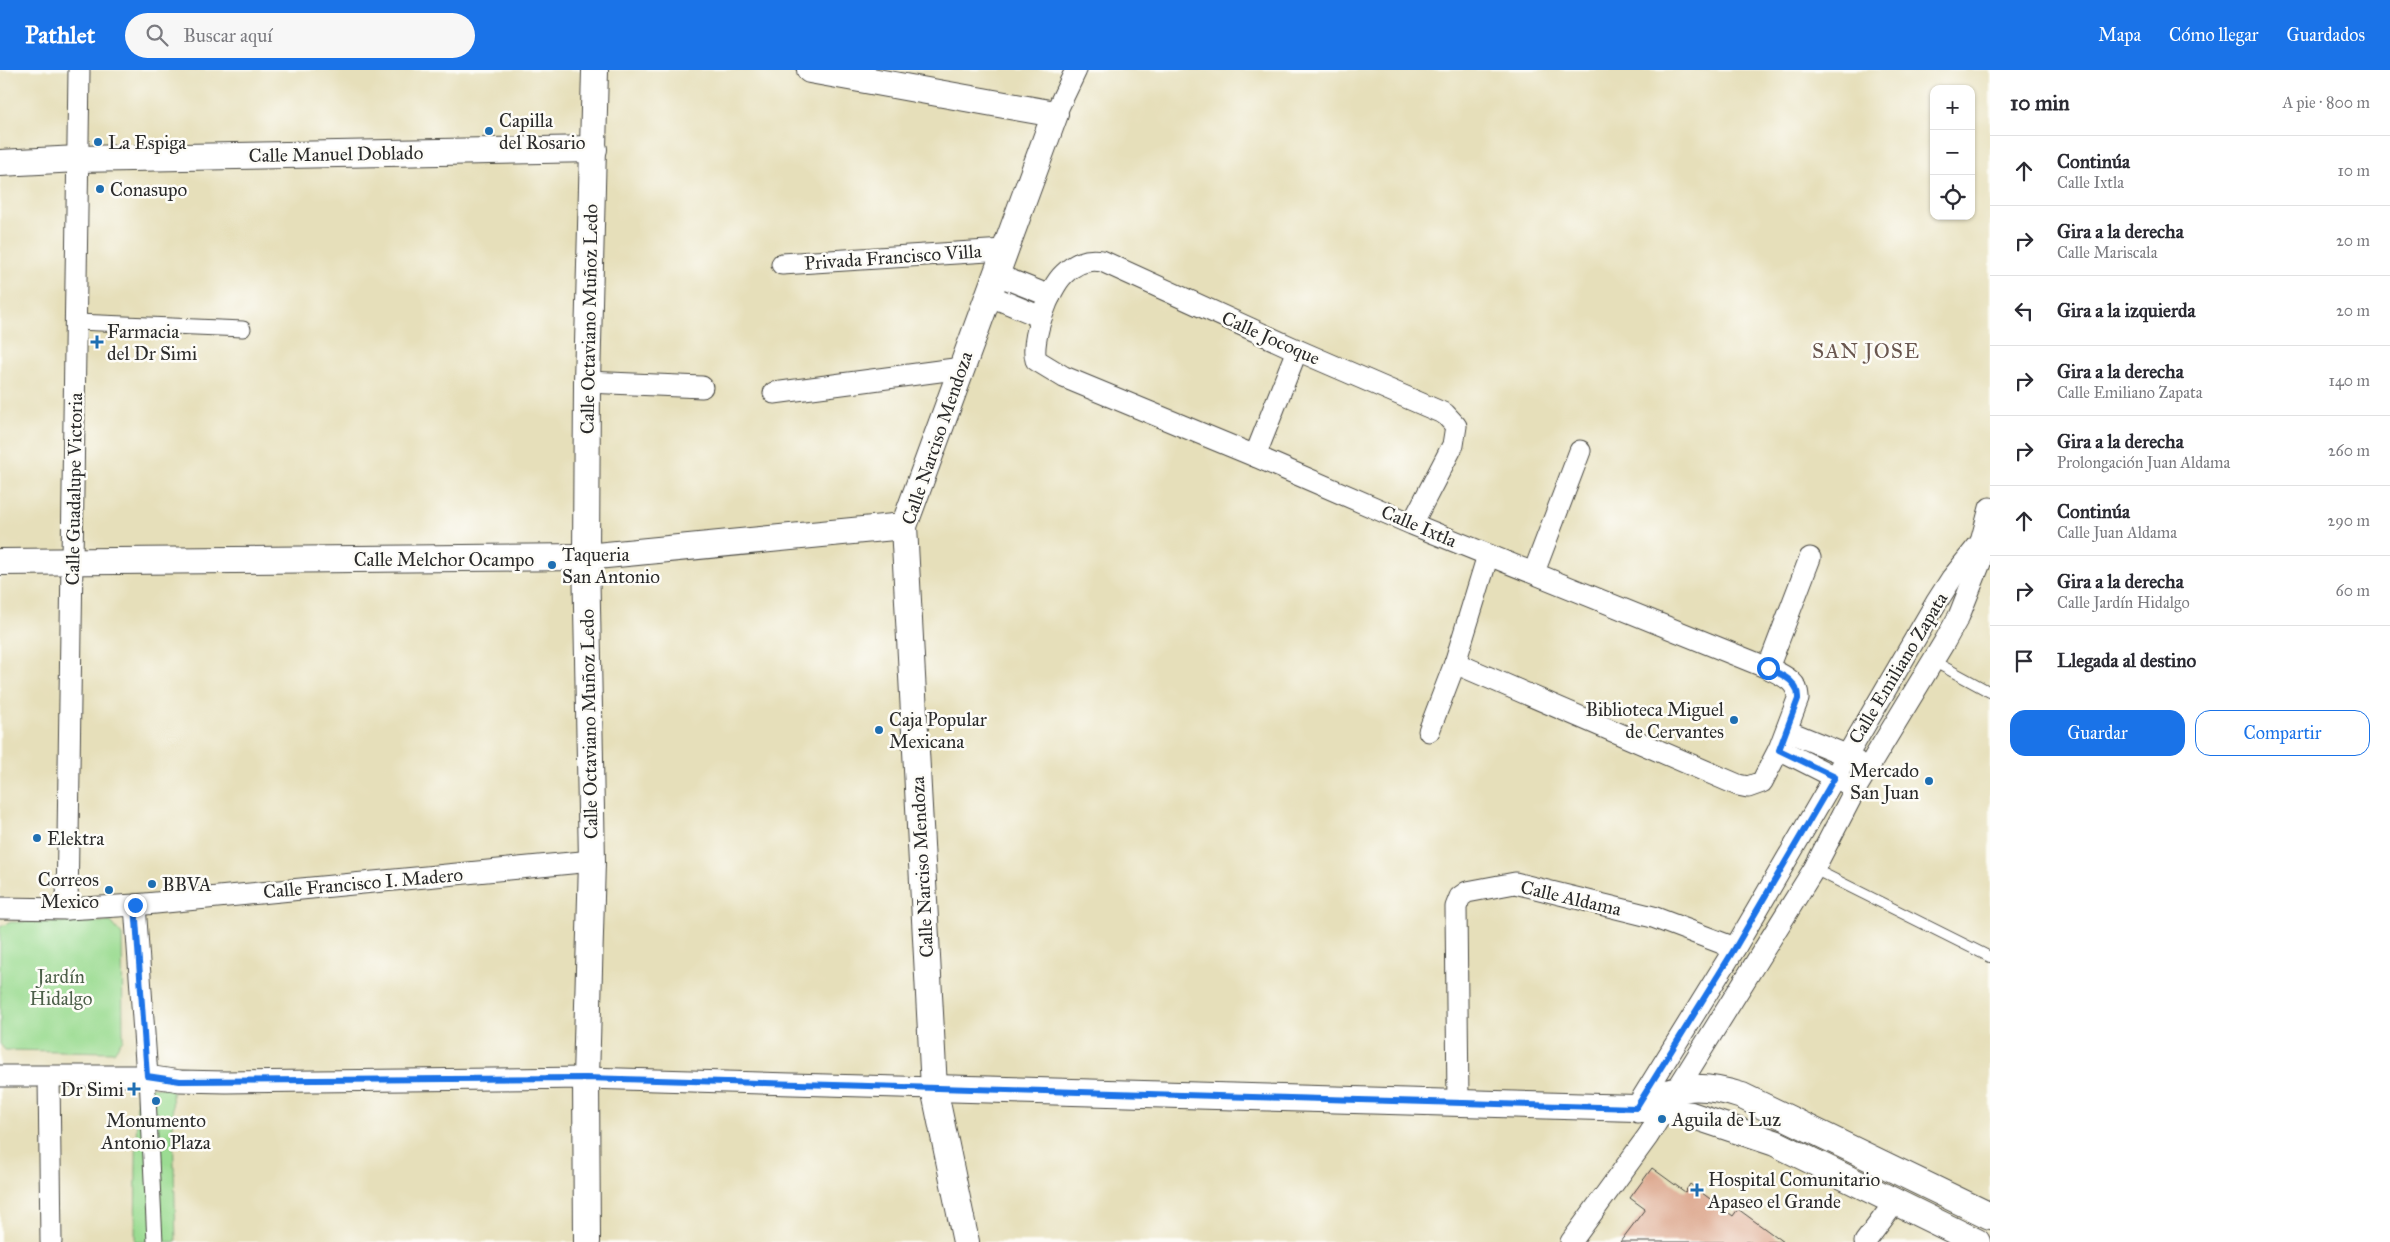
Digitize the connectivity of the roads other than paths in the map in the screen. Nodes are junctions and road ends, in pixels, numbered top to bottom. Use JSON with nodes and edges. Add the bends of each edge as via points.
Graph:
{"nodes":[{"id":1,"x":79,"y":70,"type":"edge"},
{"id":2,"x":595,"y":70,"type":"edge"},
{"id":3,"x":810,"y":70,"type":"edge"},
{"id":4,"x":1076,"y":70,"type":"edge"},
{"id":5,"x":1055,"y":114,"type":"junction"},
{"id":6,"x":594,"y":149,"type":"junction"},
{"id":7,"x":78,"y":159,"type":"junction"},
{"id":8,"x":0,"y":163,"type":"edge"},
{"id":9,"x":782,"y":264,"type":"dead end"},
{"id":10,"x":996,"y":273,"type":"junction"},
{"id":11,"x":1050,"y":296,"type":"junction"},
{"id":12,"x":1041,"y":317,"type":"junction"},
{"id":13,"x":77,"y":322,"type":"junction"},
{"id":14,"x":243,"y":329,"type":"dead end"},
{"id":15,"x":1297,"y":350,"type":"junction"},
{"id":16,"x":962,"y":368,"type":"junction"},
{"id":17,"x":586,"y":382,"type":"junction"},
{"id":18,"x":702,"y":387,"type":"dead end"},
{"id":19,"x":774,"y":393,"type":"dead end"},
{"id":20,"x":1580,"y":451,"type":"dead end"},
{"id":21,"x":1255,"y":456,"type":"junction"},
{"id":22,"x":1990,"y":508,"type":"edge"},
{"id":23,"x":1412,"y":524,"type":"junction"},
{"id":24,"x":904,"y":526,"type":"junction"},
{"id":25,"x":1488,"y":555,"type":"junction"},
{"id":26,"x":586,"y":558,"type":"junction"},
{"id":27,"x":1810,"y":558,"type":"dead end"},
{"id":28,"x":1979,"y":558,"type":"edge"},
{"id":29,"x":72,"y":561,"type":"junction"},
{"id":30,"x":0,"y":562,"type":"edge"},
{"id":31,"x":1534,"y":572,"type":"junction"},
{"id":32,"x":1933,"y":661,"type":"junction"},
{"id":33,"x":1455,"y":663,"type":"junction"},
{"id":34,"x":1768,"y":668,"type":"junction"},
{"id":35,"x":1990,"y":692,"type":"edge"},
{"id":36,"x":1429,"y":732,"type":"dead end"},
{"id":37,"x":1783,"y":740,"type":"junction"},
{"id":38,"x":1846,"y":755,"type":"junction"},
{"id":39,"x":1868,"y":769,"type":"junction"},
{"id":40,"x":1835,"y":777,"type":"junction"},
{"id":41,"x":1856,"y":788,"type":"junction"},
{"id":42,"x":592,"y":861,"type":"junction"},
{"id":43,"x":1814,"y":869,"type":"junction"},
{"id":44,"x":135,"y":905,"type":"junction"},
{"id":45,"x":0,"y":908,"type":"edge"},
{"id":46,"x":67,"y":909,"type":"junction"},
{"id":47,"x":1735,"y":948,"type":"junction"},
{"id":48,"x":1990,"y":957,"type":"edge"},
{"id":49,"x":0,"y":1076,"type":"edge"},
{"id":50,"x":147,"y":1076,"type":"junction"},
{"id":51,"x":49,"y":1077,"type":"junction"},
{"id":52,"x":586,"y":1078,"type":"junction"},
{"id":53,"x":934,"y":1088,"type":"junction"},
{"id":54,"x":1677,"y":1088,"type":"junction"},
{"id":55,"x":1458,"y":1102,"type":"junction"},
{"id":56,"x":1636,"y":1108,"type":"junction"},
{"id":57,"x":1662,"y":1111,"type":"junction"},
{"id":58,"x":1648,"y":1136,"type":"junction"},
{"id":59,"x":1896,"y":1200,"type":"junction"},
{"id":60,"x":1990,"y":1216,"type":"edge"},
{"id":61,"x":51,"y":1242,"type":"edge"},
{"id":62,"x":155,"y":1242,"type":"edge"},
{"id":63,"x":587,"y":1242,"type":"edge"},
{"id":64,"x":966,"y":1242,"type":"edge"},
{"id":65,"x":1571,"y":1242,"type":"edge"},
{"id":66,"x":1865,"y":1242,"type":"edge"},
{"id":67,"x":1977,"y":1242,"type":"edge"}],
"edges":[{"from":1,"to":7,"type":"street","name":"Calle Guadalupe Victoria"},
{"from":2,"to":6,"type":"street","name":"Calle Octaviano Muñoz Ledo"},
{"from":3,"to":5,"type":"street"},
{"from":4,"to":5,"type":"street","name":"Calle Narciso Mendoza"},
{"from":5,"to":10,"type":"street","name":"Calle Narciso Mendoza"},
{"from":6,"to":7,"type":"street","name":"Calle Manuel Doblado"},
{"from":6,"to":17,"type":"street","name":"Calle Octaviano Muñoz Ledo"},
{"from":7,"to":8,"type":"street","name":"Calle Manuel Doblado"},
{"from":7,"to":13,"type":"street","name":"Calle Guadalupe Victoria"},
{"from":9,"to":10,"type":"street","name":"Privada Francisco Villa"},
{"from":10,"to":11,"type":"street"},
{"from":10,"to":12,"type":"street"},
{"from":10,"to":16,"type":"street","name":"Calle Narciso Mendoza"},
{"from":11,"to":12,"type":"street"},
{"from":11,"to":15,"type":"street","name":"Calle Jocoque","via":[[1062,275],[1081,262],[1091,259],[1102,261]]},
{"from":12,"to":21,"type":"street","name":"Calle Ixtla","via":[[1035,346],[1036,360],[1064,377]]},
{"from":13,"to":14,"type":"street"},
{"from":13,"to":29,"type":"street","name":"Calle Guadalupe Victoria"},
{"from":15,"to":21,"type":"street"},
{"from":15,"to":23,"type":"street","name":"Calle Jocoque","via":[[1445,414],[1456,426],[1454,444]]},
{"from":16,"to":19,"type":"street"},
{"from":16,"to":24,"type":"street","name":"Calle Narciso Mendoza"},
{"from":17,"to":18,"type":"street"},
{"from":17,"to":26,"type":"street","name":"Calle Octaviano Muñoz Ledo"},
{"from":20,"to":31,"type":"street"},
{"from":21,"to":23,"type":"street","name":"Calle Ixtla"},
{"from":22,"to":28,"type":"street","name":"Calle Emiliano Zapata"},
{"from":23,"to":25,"type":"street","name":"Calle Ixtla"},
{"from":24,"to":26,"type":"street","name":"Calle Melchor Ocampo"},
{"from":24,"to":53,"type":"street","name":"Calle Narciso Mendoza"},
{"from":25,"to":31,"type":"street","name":"Calle Ixtla"},
{"from":25,"to":33,"type":"street"},
{"from":26,"to":29,"type":"street","name":"Calle Melchor Ocampo"},
{"from":26,"to":42,"type":"street","name":"Calle Octaviano Muñoz Ledo"},
{"from":27,"to":34,"type":"street"},
{"from":28,"to":32,"type":"street","name":"Calle Emiliano Zapata","via":[[1959,616]]},
{"from":28,"to":38,"type":"street","name":"Calle Emiliano Zapata","via":[[1936,603]]},
{"from":29,"to":30,"type":"street","name":"Calle Melchor Ocampo"},
{"from":29,"to":46,"type":"street","name":"Calle Guadalupe Victoria"},
{"from":31,"to":34,"type":"street","name":"Calle Ixtla"},
{"from":32,"to":35,"type":"lane"},
{"from":32,"to":39,"type":"street","name":"Calle Emiliano Zapata"},
{"from":33,"to":36,"type":"street"},
{"from":33,"to":37,"type":"street","via":[[1738,785],[1748,787],[1762,782]]},
{"from":34,"to":37,"type":"street","name":"Calle Ixtla","via":[[1787,677],[1798,692]]},
{"from":37,"to":38,"type":"street"},
{"from":37,"to":40,"type":"street"},
{"from":38,"to":39,"type":"street"},
{"from":38,"to":40,"type":"street","name":"Calle Emiliano Zapata"},
{"from":39,"to":41,"type":"street","name":"Calle Emiliano Zapata"},
{"from":40,"to":41,"type":"street"},
{"from":40,"to":47,"type":"street","name":"Calle Emiliano Zapata"},
{"from":41,"to":43,"type":"street","name":"Calle Emiliano Zapata"},
{"from":42,"to":44,"type":"street","name":"Calle Francisco I. Madero"},
{"from":42,"to":52,"type":"street","name":"Calle Octaviano Muñoz Ledo"},
{"from":43,"to":48,"type":"lane"},
{"from":43,"to":54,"type":"street","name":"Calle Emiliano Zapata"},
{"from":44,"to":46,"type":"street","name":"Calle Francisco I. Madero"},
{"from":44,"to":50,"type":"street"},
{"from":45,"to":46,"type":"street","name":"Calle Francisco I. Madero"},
{"from":47,"to":55,"type":"street","name":"Calle Aldama","via":[[1653,917],[1524,885],[1467,892],[1460,897],[1456,907]]},
{"from":47,"to":56,"type":"street","name":"Calle Emiliano Zapata"},
{"from":49,"to":51,"type":"street"},
{"from":50,"to":51,"type":"street"},
{"from":50,"to":52,"type":"street","via":[[226,1082]]},
{"from":50,"to":62,"type":"street"},
{"from":51,"to":61,"type":"street"},
{"from":52,"to":53,"type":"street"},
{"from":52,"to":63,"type":"street","name":"Calle Octaviano Muñoz Ledo"},
{"from":53,"to":55,"type":"street"},
{"from":53,"to":64,"type":"street","name":"Calle Narciso Mendoza"},
{"from":54,"to":56,"type":"street"},
{"from":54,"to":57,"type":"street","name":"Calle Emiliano Zapata"},
{"from":54,"to":60,"type":"street","via":[[1723,1090],[1742,1096]]},
{"from":55,"to":56,"type":"street"},
{"from":56,"to":57,"type":"street"},
{"from":56,"to":58,"type":"street"},
{"from":57,"to":58,"type":"street","name":"Calle Emiliano Zapata"},
{"from":57,"to":59,"type":"street","via":[[1700,1117],[1775,1143]]},
{"from":58,"to":65,"type":"street","name":"Calle Emiliano Zapata"},
{"from":59,"to":66,"type":"street"},
{"from":59,"to":67,"type":"street"}]}
